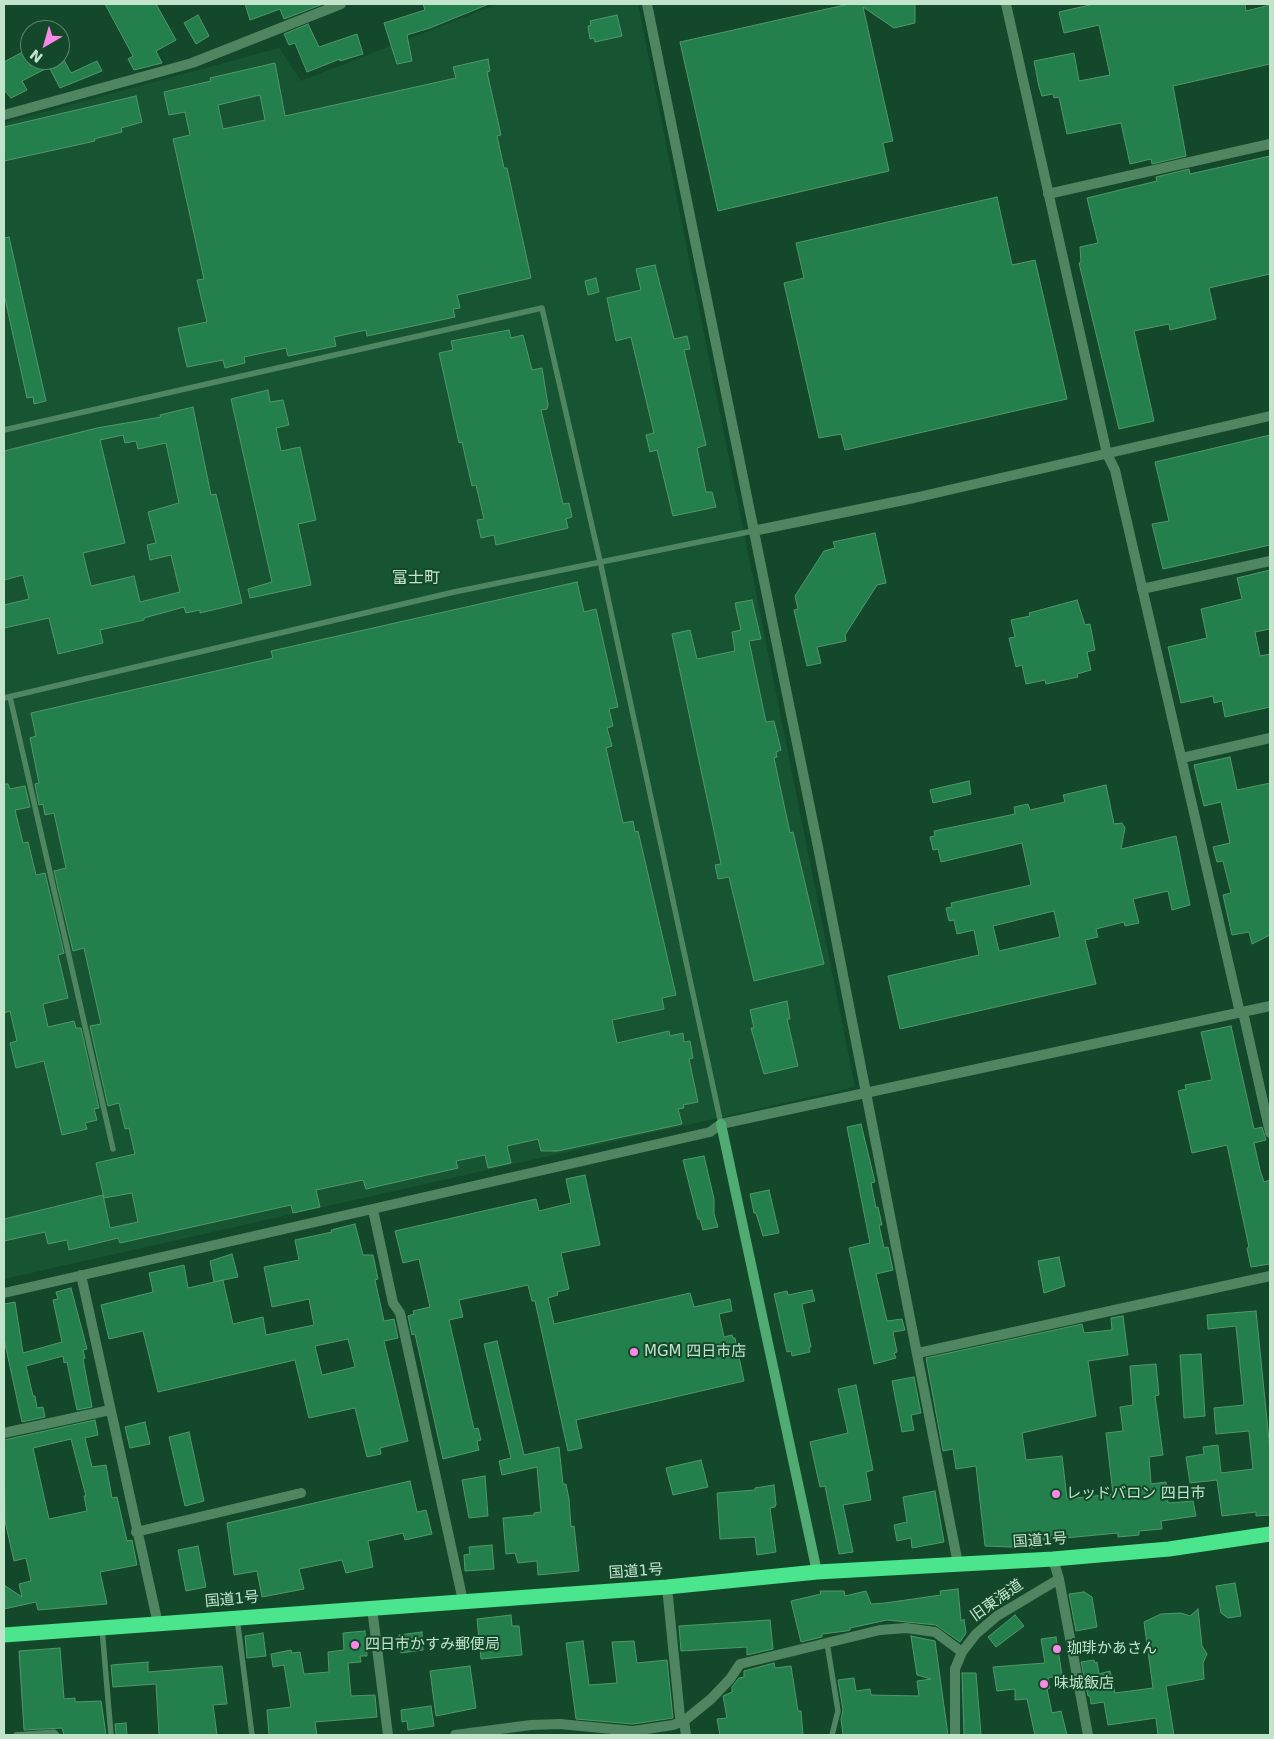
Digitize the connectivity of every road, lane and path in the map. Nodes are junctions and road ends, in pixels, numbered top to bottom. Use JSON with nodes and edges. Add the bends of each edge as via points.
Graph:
{"nodes":[{"id":1,"x":341,"y":4,"type":"edge"},
{"id":2,"x":647,"y":4,"type":"edge"},
{"id":3,"x":1006,"y":4,"type":"edge"},
{"id":4,"x":4,"y":115,"type":"edge"},
{"id":5,"x":1270,"y":144,"type":"edge"},
{"id":6,"x":1048,"y":194,"type":"junction"},
{"id":7,"x":1270,"y":416,"type":"edge"},
{"id":8,"x":4,"y":430,"type":"edge"},
{"id":9,"x":1107,"y":454,"type":"junction"},
{"id":10,"x":752,"y":531,"type":"junction"},
{"id":11,"x":600,"y":561,"type":"junction"},
{"id":12,"x":1270,"y":561,"type":"edge"},
{"id":13,"x":1142,"y":589,"type":"junction"},
{"id":14,"x":7,"y":698,"type":"edge"},
{"id":15,"x":1270,"y":738,"type":"edge"},
{"id":16,"x":1182,"y":758,"type":"junction"},
{"id":17,"x":1270,"y":1006,"type":"edge"},
{"id":18,"x":1241,"y":1012,"type":"junction"},
{"id":19,"x":865,"y":1093,"type":"junction"},
{"id":20,"x":721,"y":1124,"type":"junction"},
{"id":21,"x":1270,"y":1133,"type":"edge"},
{"id":22,"x":113,"y":1149,"type":"dead end"},
{"id":23,"x":373,"y":1210,"type":"junction"},
{"id":24,"x":81,"y":1275,"type":"junction"},
{"id":25,"x":1270,"y":1276,"type":"edge"},
{"id":26,"x":4,"y":1293,"type":"edge"},
{"id":27,"x":918,"y":1353,"type":"junction"},
{"id":28,"x":110,"y":1410,"type":"junction"},
{"id":29,"x":4,"y":1433,"type":"edge"},
{"id":30,"x":301,"y":1493,"type":"dead end"},
{"id":31,"x":136,"y":1532,"type":"junction"},
{"id":32,"x":1270,"y":1534,"type":"edge"},
{"id":33,"x":1053,"y":1558,"type":"junction"},
{"id":34,"x":958,"y":1564,"type":"junction"},
{"id":35,"x":817,"y":1572,"type":"junction"},
{"id":36,"x":1059,"y":1579,"type":"junction"},
{"id":37,"x":667,"y":1587,"type":"junction"},
{"id":38,"x":463,"y":1601,"type":"junction"},
{"id":39,"x":372,"y":1608,"type":"junction"},
{"id":40,"x":237,"y":1617,"type":"junction"},
{"id":41,"x":158,"y":1624,"type":"junction"},
{"id":42,"x":102,"y":1628,"type":"junction"},
{"id":43,"x":4,"y":1635,"type":"edge"},
{"id":44,"x":827,"y":1643,"type":"junction"},
{"id":45,"x":962,"y":1652,"type":"junction"},
{"id":46,"x":684,"y":1720,"type":"junction"},
{"id":47,"x":16,"y":1735,"type":"edge"},
{"id":48,"x":58,"y":1735,"type":"edge"},
{"id":49,"x":111,"y":1735,"type":"edge"},
{"id":50,"x":252,"y":1735,"type":"edge"},
{"id":51,"x":388,"y":1735,"type":"edge"},
{"id":52,"x":454,"y":1735,"type":"edge"},
{"id":53,"x":686,"y":1735,"type":"edge"},
{"id":54,"x":832,"y":1735,"type":"edge"},
{"id":55,"x":955,"y":1735,"type":"edge"},
{"id":56,"x":1088,"y":1735,"type":"edge"}],
"edges":[{"from":1,"to":4,"type":"street","via":[[192,63]]},
{"from":2,"to":10,"type":"street"},
{"from":3,"to":6,"type":"street"},
{"from":5,"to":6,"type":"street"},
{"from":6,"to":9,"type":"street"},
{"from":7,"to":9,"type":"street"},
{"from":8,"to":11,"type":"lane","via":[[542,308]]},
{"from":9,"to":10,"type":"street"},
{"from":9,"to":13,"type":"street","via":[[1115,470]]},
{"from":10,"to":11,"type":"lane"},
{"from":10,"to":19,"type":"street"},
{"from":11,"to":14,"type":"lane","via":[[454,592]]},
{"from":11,"to":20,"type":"lane"},
{"from":12,"to":13,"type":"street"},
{"from":13,"to":16,"type":"street"},
{"from":14,"to":22,"type":"lane"},
{"from":15,"to":16,"type":"street"},
{"from":16,"to":18,"type":"street"},
{"from":17,"to":18,"type":"street"},
{"from":18,"to":19,"type":"street"},
{"from":18,"to":21,"type":"street"},
{"from":19,"to":20,"type":"street"},
{"from":19,"to":27,"type":"street"},
{"from":20,"to":23,"type":"street","via":[[710,1132]]},
{"from":20,"to":35,"type":"street"},
{"from":23,"to":24,"type":"street"},
{"from":23,"to":38,"type":"street","via":[[393,1303],[400,1313],[409,1352]]},
{"from":24,"to":26,"type":"street"},
{"from":24,"to":28,"type":"street"},
{"from":25,"to":27,"type":"street"},
{"from":27,"to":34,"type":"street"},
{"from":28,"to":29,"type":"street"},
{"from":28,"to":31,"type":"street"},
{"from":30,"to":31,"type":"street"},
{"from":31,"to":41,"type":"street"},
{"from":32,"to":33,"type":"highway","name":"国道1号","via":[[1170,1549]]},
{"from":33,"to":34,"type":"highway","name":"国道1号"},
{"from":33,"to":36,"type":"street"},
{"from":34,"to":35,"type":"highway","name":"国道1号"},
{"from":35,"to":37,"type":"highway","name":"国道1号"},
{"from":36,"to":45,"type":"street","name":"旧東海道","via":[[997,1616],[976,1634]]},
{"from":36,"to":56,"type":"street"},
{"from":37,"to":38,"type":"highway","name":"国道1号"},
{"from":37,"to":46,"type":"street","via":[[680,1717]]},
{"from":38,"to":39,"type":"highway","name":"国道1号"},
{"from":39,"to":40,"type":"highway","name":"国道1号"},
{"from":39,"to":51,"type":"street"},
{"from":40,"to":41,"type":"highway","name":"国道1号"},
{"from":40,"to":50,"type":"lane"},
{"from":41,"to":42,"type":"highway","name":"国道1号"},
{"from":42,"to":43,"type":"highway","name":"国道1号"},
{"from":42,"to":49,"type":"lane"},
{"from":44,"to":45,"type":"street","via":[[880,1630],[906,1628],[935,1632]]},
{"from":44,"to":46,"type":"street","via":[[740,1664],[722,1688]]},
{"from":44,"to":54,"type":"lane","via":[[838,1711]]},
{"from":45,"to":55,"type":"street","name":"旧東海道","via":[[955,1669]]},
{"from":46,"to":52,"type":"street","via":[[673,1726],[633,1731],[550,1724]]},
{"from":46,"to":53,"type":"street"},
{"from":47,"to":48,"type":"lane","via":[[54,1732]]}]}
